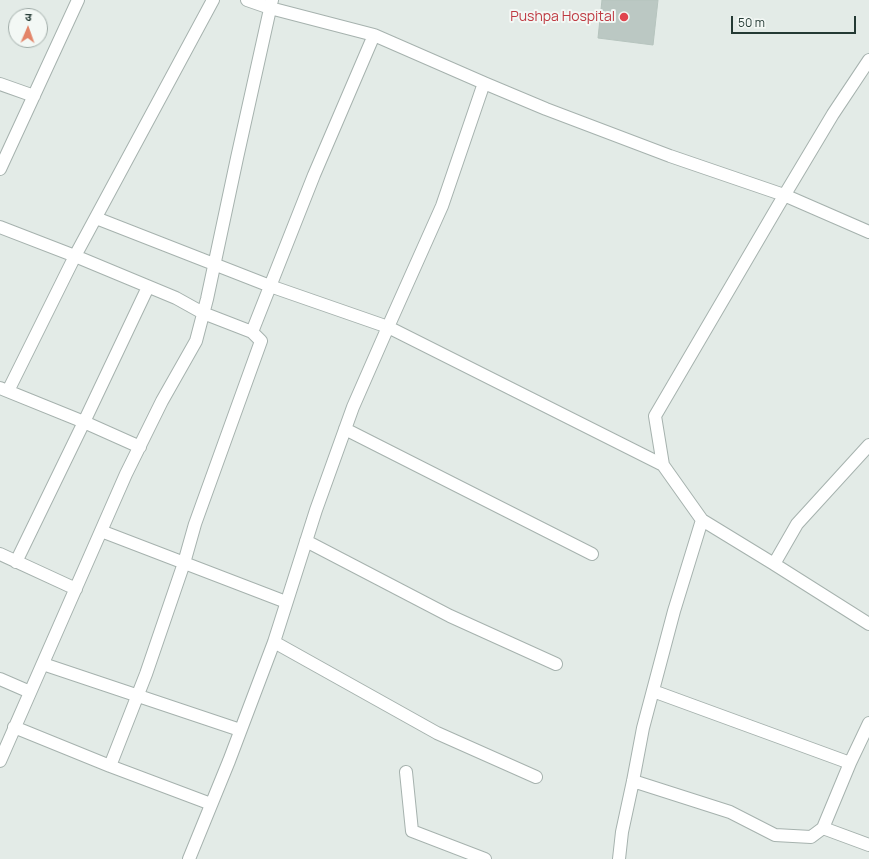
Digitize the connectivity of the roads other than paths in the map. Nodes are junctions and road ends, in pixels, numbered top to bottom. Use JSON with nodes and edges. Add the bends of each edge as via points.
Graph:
{"nodes":[{"id":1,"x":213,"y":0,"type":"edge"},
{"id":2,"x":247,"y":0,"type":"edge"},
{"id":3,"x":75,"y":1,"type":"edge"},
{"id":4,"x":271,"y":4,"type":"edge"},
{"id":5,"x":374,"y":35,"type":"junction"},
{"id":6,"x":869,"y":60,"type":"edge"},
{"id":7,"x":484,"y":83,"type":"junction"},
{"id":8,"x":0,"y":84,"type":"edge"},
{"id":9,"x":34,"y":96,"type":"junction"},
{"id":10,"x":0,"y":169,"type":"edge"},
{"id":11,"x":784,"y":195,"type":"junction"},
{"id":12,"x":96,"y":218,"type":"junction"},
{"id":13,"x":0,"y":227,"type":"edge"},
{"id":14,"x":869,"y":232,"type":"edge"},
{"id":15,"x":75,"y":256,"type":"junction"},
{"id":16,"x":214,"y":264,"type":"junction"},
{"id":17,"x":148,"y":286,"type":"junction"},
{"id":18,"x":270,"y":286,"type":"junction"},
{"id":19,"x":203,"y":313,"type":"junction"},
{"id":20,"x":388,"y":327,"type":"junction"},
{"id":21,"x":252,"y":332,"type":"junction"},
{"id":22,"x":4,"y":389,"type":"edge"},
{"id":23,"x":84,"y":422,"type":"junction"},
{"id":24,"x":345,"y":429,"type":"junction"},
{"id":25,"x":869,"y":445,"type":"edge"},
{"id":26,"x":140,"y":447,"type":"junction"},
{"id":27,"x":663,"y":465,"type":"junction"},
{"id":28,"x":702,"y":520,"type":"junction"},
{"id":29,"x":102,"y":531,"type":"junction"},
{"id":30,"x":306,"y":541,"type":"junction"},
{"id":31,"x":0,"y":554,"type":"edge"},
{"id":32,"x":592,"y":554,"type":"dead end"},
{"id":33,"x":16,"y":562,"type":"junction"},
{"id":34,"x":184,"y":563,"type":"junction"},
{"id":35,"x":774,"y":564,"type":"junction"},
{"id":36,"x":76,"y":589,"type":"junction"},
{"id":37,"x":286,"y":602,"type":"junction"},
{"id":38,"x":869,"y":624,"type":"edge"},
{"id":39,"x":274,"y":642,"type":"junction"},
{"id":40,"x":43,"y":664,"type":"junction"},
{"id":41,"x":556,"y":664,"type":"dead end"},
{"id":42,"x":0,"y":679,"type":"edge"},
{"id":43,"x":653,"y":691,"type":"junction"},
{"id":44,"x":30,"y":692,"type":"junction"},
{"id":45,"x":137,"y":695,"type":"junction"},
{"id":46,"x":869,"y":723,"type":"edge"},
{"id":47,"x":14,"y":727,"type":"junction"},
{"id":48,"x":240,"y":730,"type":"junction"},
{"id":49,"x":0,"y":761,"type":"edge"},
{"id":50,"x":850,"y":763,"type":"junction"},
{"id":51,"x":110,"y":766,"type":"junction"},
{"id":52,"x":406,"y":772,"type":"dead end"},
{"id":53,"x":536,"y":777,"type":"dead end"},
{"id":54,"x":633,"y":781,"type":"junction"},
{"id":55,"x":211,"y":804,"type":"junction"},
{"id":56,"x":823,"y":828,"type":"junction"},
{"id":57,"x":869,"y":845,"type":"edge"},
{"id":58,"x":189,"y":859,"type":"edge"},
{"id":59,"x":485,"y":859,"type":"edge"},
{"id":60,"x":619,"y":859,"type":"edge"}],
"edges":[{"from":1,"to":12,"type":"street"},
{"from":2,"to":4,"type":"street"},
{"from":3,"to":9,"type":"street"},
{"from":4,"to":5,"type":"street"},
{"from":4,"to":16,"type":"street"},
{"from":5,"to":7,"type":"street"},
{"from":5,"to":18,"type":"street"},
{"from":6,"to":11,"type":"street","via":[[832,114]]},
{"from":7,"to":11,"type":"street","via":[[663,154]]},
{"from":7,"to":20,"type":"street","via":[[442,206]]},
{"from":8,"to":9,"type":"street"},
{"from":9,"to":10,"type":"street"},
{"from":11,"to":14,"type":"street"},
{"from":11,"to":27,"type":"street","via":[[655,416]]},
{"from":12,"to":15,"type":"street"},
{"from":12,"to":16,"type":"street"},
{"from":13,"to":15,"type":"street"},
{"from":15,"to":17,"type":"street"},
{"from":15,"to":22,"type":"street"},
{"from":16,"to":18,"type":"street"},
{"from":16,"to":19,"type":"street"},
{"from":17,"to":19,"type":"street"},
{"from":17,"to":23,"type":"street"},
{"from":18,"to":20,"type":"street"},
{"from":18,"to":21,"type":"street"},
{"from":19,"to":21,"type":"street"},
{"from":19,"to":26,"type":"street","via":[[196,341]]},
{"from":20,"to":24,"type":"street"},
{"from":20,"to":27,"type":"street"},
{"from":21,"to":34,"type":"street","via":[[262,341],[195,524]]},
{"from":22,"to":23,"type":"street"},
{"from":23,"to":26,"type":"street"},
{"from":23,"to":33,"type":"street"},
{"from":24,"to":30,"type":"street"},
{"from":24,"to":32,"type":"street"},
{"from":25,"to":35,"type":"street","via":[[798,524]]},
{"from":26,"to":29,"type":"street"},
{"from":27,"to":28,"type":"street"},
{"from":28,"to":35,"type":"street"},
{"from":28,"to":43,"type":"street"},
{"from":29,"to":34,"type":"street"},
{"from":29,"to":36,"type":"street"},
{"from":30,"to":37,"type":"street"},
{"from":30,"to":41,"type":"street","via":[[450,616]]},
{"from":31,"to":33,"type":"street"},
{"from":33,"to":36,"type":"street"},
{"from":34,"to":37,"type":"street"},
{"from":34,"to":45,"type":"street"},
{"from":35,"to":38,"type":"street"},
{"from":36,"to":40,"type":"street"},
{"from":37,"to":39,"type":"street"},
{"from":39,"to":48,"type":"street"},
{"from":39,"to":53,"type":"street","via":[[437,733]]},
{"from":40,"to":44,"type":"street"},
{"from":40,"to":45,"type":"street"},
{"from":42,"to":44,"type":"street"},
{"from":43,"to":50,"type":"street"},
{"from":43,"to":54,"type":"street"},
{"from":44,"to":47,"type":"street"},
{"from":45,"to":48,"type":"street"},
{"from":45,"to":51,"type":"street"},
{"from":46,"to":50,"type":"street"},
{"from":47,"to":49,"type":"street"},
{"from":47,"to":51,"type":"street"},
{"from":48,"to":55,"type":"street"},
{"from":50,"to":56,"type":"street"},
{"from":51,"to":55,"type":"street"},
{"from":52,"to":59,"type":"street","via":[[412,831]]},
{"from":54,"to":56,"type":"street","via":[[730,812],[775,835],[811,837]]},
{"from":54,"to":60,"type":"street"},
{"from":55,"to":58,"type":"street"},
{"from":56,"to":57,"type":"street"}]}
